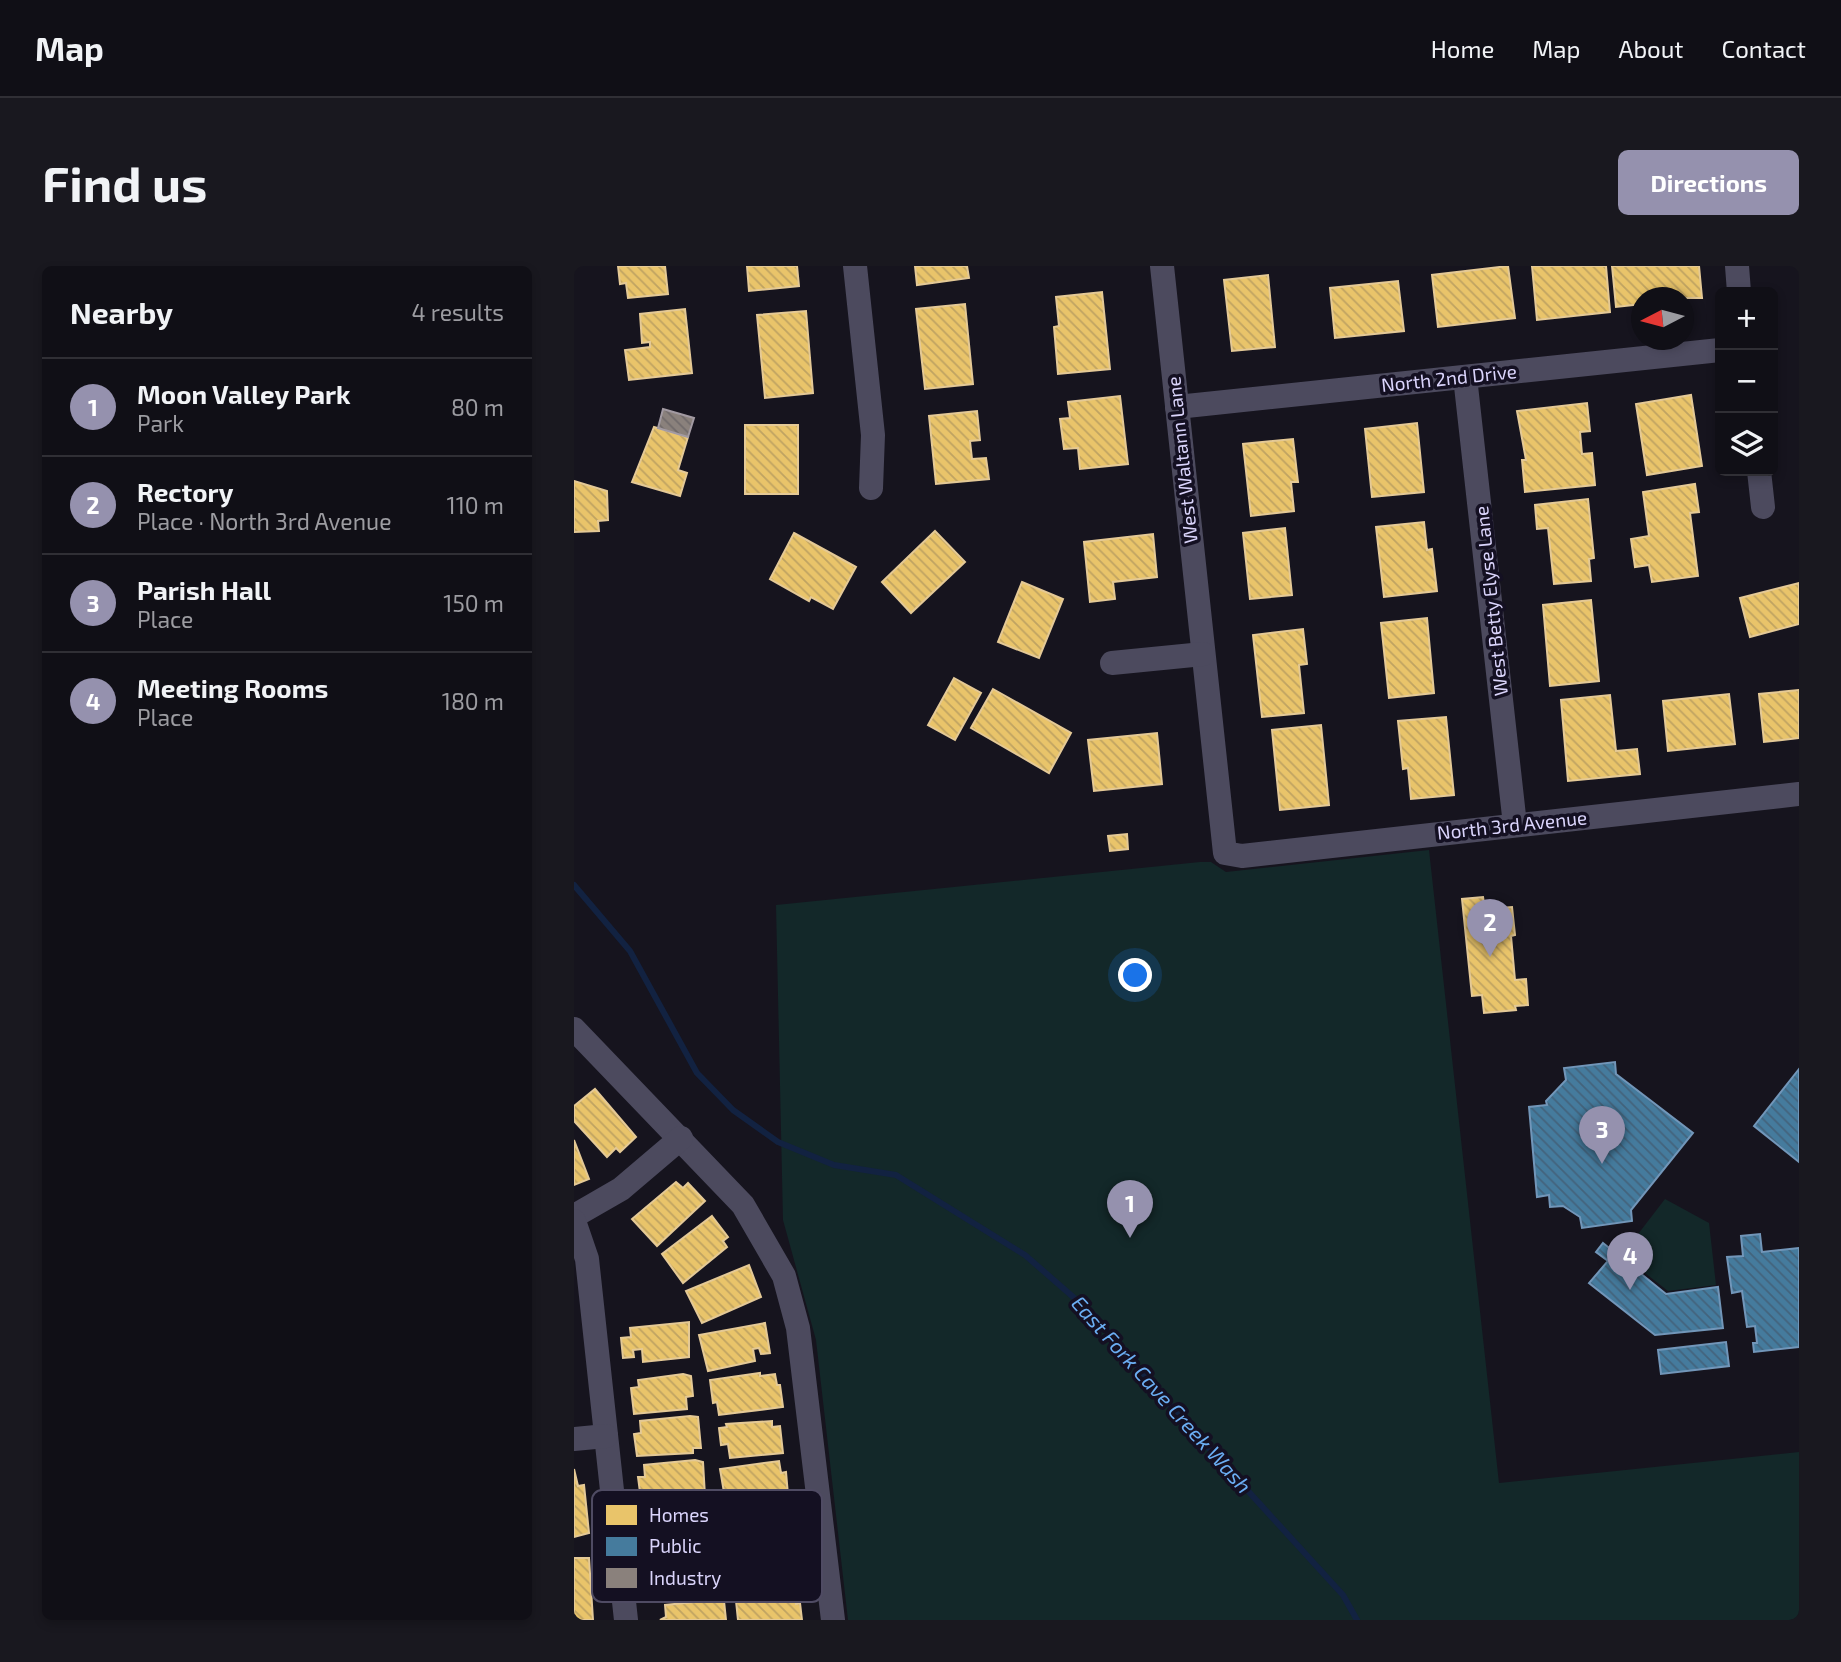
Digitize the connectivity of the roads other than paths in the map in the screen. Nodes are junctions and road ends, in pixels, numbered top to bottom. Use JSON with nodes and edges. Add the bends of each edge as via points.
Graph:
{"nodes":[{"id":1,"x":855,"y":266,"type":"edge"},
{"id":2,"x":1162,"y":266,"type":"edge"},
{"id":3,"x":1737,"y":266,"type":"edge"},
{"id":4,"x":1739,"y":287,"type":"edge"},
{"id":5,"x":1715,"y":351,"type":"edge"},
{"id":6,"x":1465,"y":377,"type":"junction"},
{"id":7,"x":1177,"y":407,"type":"junction"},
{"id":8,"x":1760,"y":476,"type":"edge"},
{"id":9,"x":871,"y":488,"type":"dead end"},
{"id":10,"x":1763,"y":508,"type":"dead end"},
{"id":11,"x":1203,"y":654,"type":"junction"},
{"id":12,"x":1112,"y":663,"type":"dead end"},
{"id":13,"x":1799,"y":794,"type":"edge"},
{"id":14,"x":1515,"y":825,"type":"junction"},
{"id":15,"x":1225,"y":853,"type":"joint"},
{"id":16,"x":574,"y":1029,"type":"edge"},
{"id":17,"x":681,"y":1138,"type":"junction"},
{"id":18,"x":574,"y":1218,"type":"edge"},
{"id":19,"x":606,"y":1436,"type":"junction"},
{"id":20,"x":574,"y":1439,"type":"edge"},
{"id":21,"x":612,"y":1490,"type":"edge"},
{"id":22,"x":818,"y":1490,"type":"edge"},
{"id":23,"x":822,"y":1524,"type":"edge"},
{"id":24,"x":624,"y":1602,"type":"edge"},
{"id":25,"x":626,"y":1620,"type":"edge"},
{"id":26,"x":833,"y":1620,"type":"edge"}],
"edges":[{"from":1,"to":9,"type":"street","via":[[873,435]]},
{"from":2,"to":7,"type":"street","name":"West Waltann Lane"},
{"from":3,"to":4,"type":"street"},
{"from":5,"to":6,"type":"street","name":"North 2nd Drive"},
{"from":6,"to":7,"type":"street","name":"North 2nd Drive"},
{"from":6,"to":14,"type":"street","name":"West Betty Elyse Lane"},
{"from":7,"to":11,"type":"street","name":"West Waltann Lane"},
{"from":8,"to":10,"type":"street"},
{"from":11,"to":12,"type":"street"},
{"from":11,"to":15,"type":"street","name":"West Waltann Lane"},
{"from":13,"to":14,"type":"street","name":"North 3rd Avenue"},
{"from":14,"to":15,"type":"street","name":"North 3rd Avenue","via":[[1242,856]]},
{"from":16,"to":17,"type":"street"},
{"from":17,"to":18,"type":"street","via":[[621,1189]]},
{"from":17,"to":22,"type":"street","via":[[743,1205],[784,1276],[793,1304]]},
{"from":18,"to":19,"type":"street","via":[[587,1259]]},
{"from":19,"to":20,"type":"street"},
{"from":19,"to":21,"type":"street"},
{"from":23,"to":26,"type":"street"},
{"from":24,"to":25,"type":"street"}]}
